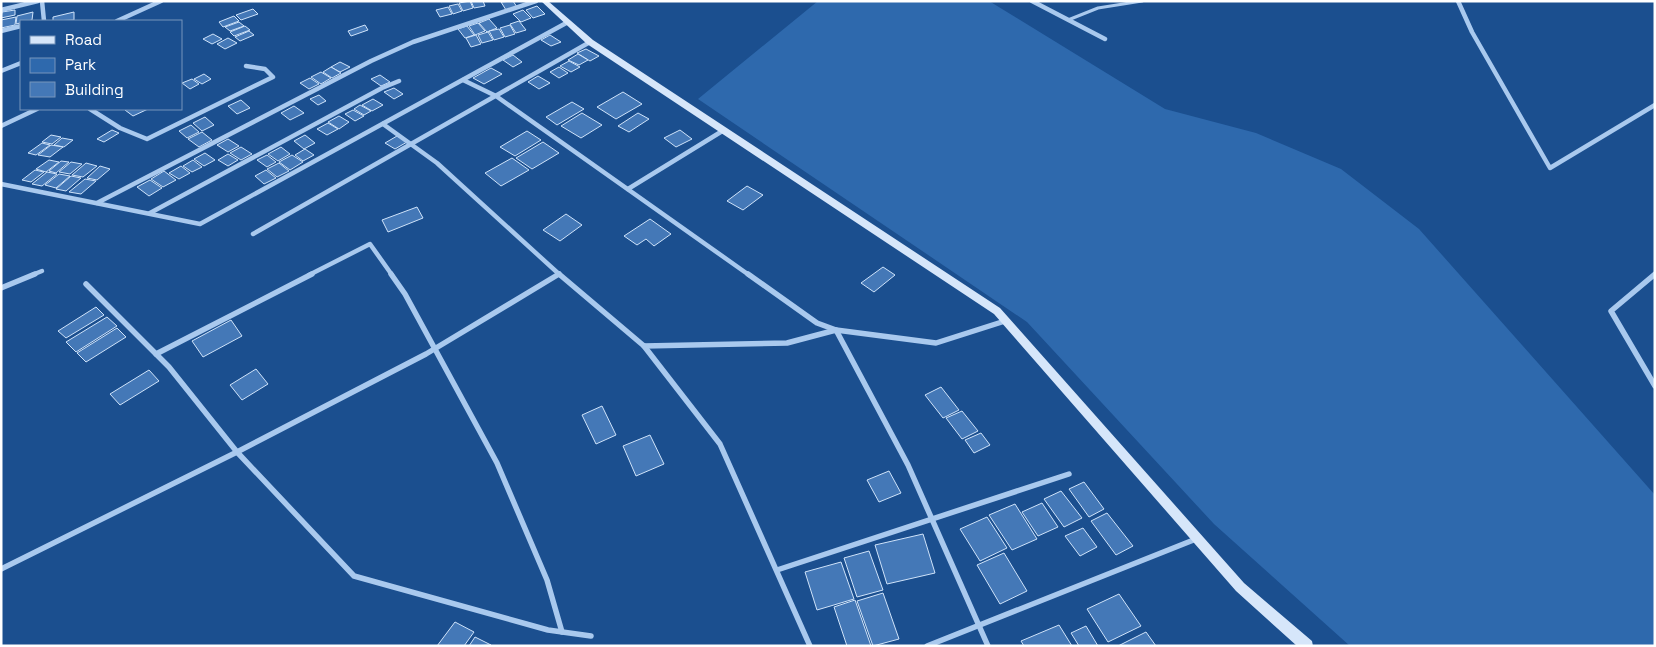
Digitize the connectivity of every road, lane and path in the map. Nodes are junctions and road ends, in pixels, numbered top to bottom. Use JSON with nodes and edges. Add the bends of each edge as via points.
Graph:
{"nodes":[{"id":1,"x":38,"y":1,"type":"edge"},
{"id":2,"x":42,"y":1,"type":"edge"},
{"id":3,"x":161,"y":1,"type":"edge"},
{"id":4,"x":536,"y":1,"type":"edge"},
{"id":5,"x":544,"y":1,"type":"edge"},
{"id":6,"x":1032,"y":1,"type":"edge"},
{"id":7,"x":1142,"y":1,"type":"edge"},
{"id":8,"x":1458,"y":1,"type":"edge"},
{"id":9,"x":1,"y":10,"type":"edge"},
{"id":10,"x":43,"y":20,"type":"edge"},
{"id":11,"x":118,"y":20,"type":"edge"},
{"id":12,"x":1068,"y":20,"type":"junction"},
{"id":13,"x":568,"y":22,"type":"junction"},
{"id":14,"x":20,"y":26,"type":"edge"},
{"id":15,"x":1,"y":31,"type":"edge"},
{"id":16,"x":1105,"y":40,"type":"dead end"},
{"id":17,"x":590,"y":42,"type":"junction"},
{"id":18,"x":20,"y":63,"type":"edge"},
{"id":19,"x":13,"y":66,"type":"junction"},
{"id":20,"x":246,"y":66,"type":"dead end"},
{"id":21,"x":20,"y":69,"type":"edge"},
{"id":22,"x":1,"y":71,"type":"edge"},
{"id":23,"x":462,"y":80,"type":"junction"},
{"id":24,"x":399,"y":81,"type":"dead end"},
{"id":25,"x":496,"y":96,"type":"junction"},
{"id":26,"x":1655,"y":105,"type":"edge"},
{"id":27,"x":35,"y":110,"type":"edge"},
{"id":28,"x":92,"y":110,"type":"edge"},
{"id":29,"x":383,"y":124,"type":"junction"},
{"id":30,"x":1,"y":126,"type":"edge"},
{"id":31,"x":724,"y":130,"type":"junction"},
{"id":32,"x":413,"y":145,"type":"junction"},
{"id":33,"x":1,"y":184,"type":"edge"},
{"id":34,"x":628,"y":189,"type":"junction"},
{"id":35,"x":96,"y":203,"type":"junction"},
{"id":36,"x":150,"y":214,"type":"junction"},
{"id":37,"x":253,"y":234,"type":"dead end"},
{"id":38,"x":42,"y":271,"type":"dead end"},
{"id":39,"x":559,"y":274,"type":"junction"},
{"id":40,"x":1655,"y":274,"type":"edge"},
{"id":41,"x":86,"y":284,"type":"dead end"},
{"id":42,"x":1,"y":288,"type":"edge"},
{"id":43,"x":1005,"y":321,"type":"junction"},
{"id":44,"x":836,"y":330,"type":"junction"},
{"id":45,"x":644,"y":346,"type":"junction"},
{"id":46,"x":435,"y":349,"type":"junction"},
{"id":47,"x":156,"y":354,"type":"junction"},
{"id":48,"x":1654,"y":383,"type":"edge"},
{"id":49,"x":237,"y":452,"type":"junction"},
{"id":50,"x":1069,"y":474,"type":"dead end"},
{"id":51,"x":932,"y":519,"type":"junction"},
{"id":52,"x":1198,"y":538,"type":"junction"},
{"id":53,"x":1,"y":569,"type":"edge"},
{"id":54,"x":777,"y":570,"type":"junction"},
{"id":55,"x":979,"y":625,"type":"junction"},
{"id":56,"x":562,"y":632,"type":"junction"},
{"id":57,"x":591,"y":636,"type":"dead end"},
{"id":58,"x":810,"y":646,"type":"edge"},
{"id":59,"x":927,"y":646,"type":"edge"},
{"id":60,"x":988,"y":646,"type":"edge"},
{"id":61,"x":1307,"y":646,"type":"edge"}],
"edges":[{"from":1,"to":9,"type":"street"},
{"from":2,"to":10,"type":"street"},
{"from":3,"to":11,"type":"street"},
{"from":4,"to":35,"type":"street","via":[[404,45]]},
{"from":5,"to":13,"type":"street"},
{"from":6,"to":12,"type":"street"},
{"from":7,"to":12,"type":"lane","via":[[1098,8]]},
{"from":8,"to":26,"type":"street","via":[[1472,32],[1550,168]]},
{"from":12,"to":16,"type":"street"},
{"from":13,"to":17,"type":"street"},
{"from":13,"to":23,"type":"street"},
{"from":14,"to":15,"type":"street"},
{"from":17,"to":25,"type":"street"},
{"from":17,"to":31,"type":"street"},
{"from":18,"to":19,"type":"street"},
{"from":19,"to":21,"type":"street"},
{"from":19,"to":22,"type":"street"},
{"from":20,"to":28,"type":"street","via":[[265,69],[273,77],[148,139],[120,128]]},
{"from":23,"to":25,"type":"street"},
{"from":23,"to":29,"type":"street"},
{"from":24,"to":36,"type":"street"},
{"from":25,"to":32,"type":"street"},
{"from":25,"to":34,"type":"street"},
{"from":27,"to":30,"type":"street"},
{"from":29,"to":32,"type":"street"},
{"from":29,"to":36,"type":"street","via":[[200,224]]},
{"from":31,"to":34,"type":"street"},
{"from":31,"to":43,"type":"street","via":[[989,306]]},
{"from":32,"to":37,"type":"street"},
{"from":32,"to":39,"type":"street"},
{"from":33,"to":35,"type":"street"},
{"from":34,"to":44,"type":"street","via":[[817,323]]},
{"from":35,"to":36,"type":"street"},
{"from":38,"to":42,"type":"street"},
{"from":39,"to":45,"type":"street"},
{"from":39,"to":46,"type":"street"},
{"from":40,"to":48,"type":"street","via":[[1611,312]]},
{"from":41,"to":47,"type":"street"},
{"from":43,"to":44,"type":"street","via":[[936,344]]},
{"from":43,"to":52,"type":"street"},
{"from":44,"to":45,"type":"street","via":[[787,343]]},
{"from":44,"to":51,"type":"street","via":[[908,465]]},
{"from":45,"to":54,"type":"street","via":[[720,444]]},
{"from":46,"to":47,"type":"street","via":[[405,294],[370,244]]},
{"from":46,"to":49,"type":"street"},
{"from":46,"to":56,"type":"street","via":[[497,463],[547,580]]},
{"from":47,"to":49,"type":"street"},
{"from":49,"to":53,"type":"street"},
{"from":49,"to":56,"type":"street","via":[[354,576]]},
{"from":50,"to":51,"type":"street"},
{"from":51,"to":54,"type":"street"},
{"from":51,"to":55,"type":"street"},
{"from":52,"to":55,"type":"street"},
{"from":52,"to":61,"type":"street","via":[[1240,587]]},
{"from":54,"to":58,"type":"street"},
{"from":55,"to":59,"type":"street"},
{"from":55,"to":60,"type":"street"},
{"from":56,"to":57,"type":"street"}]}
